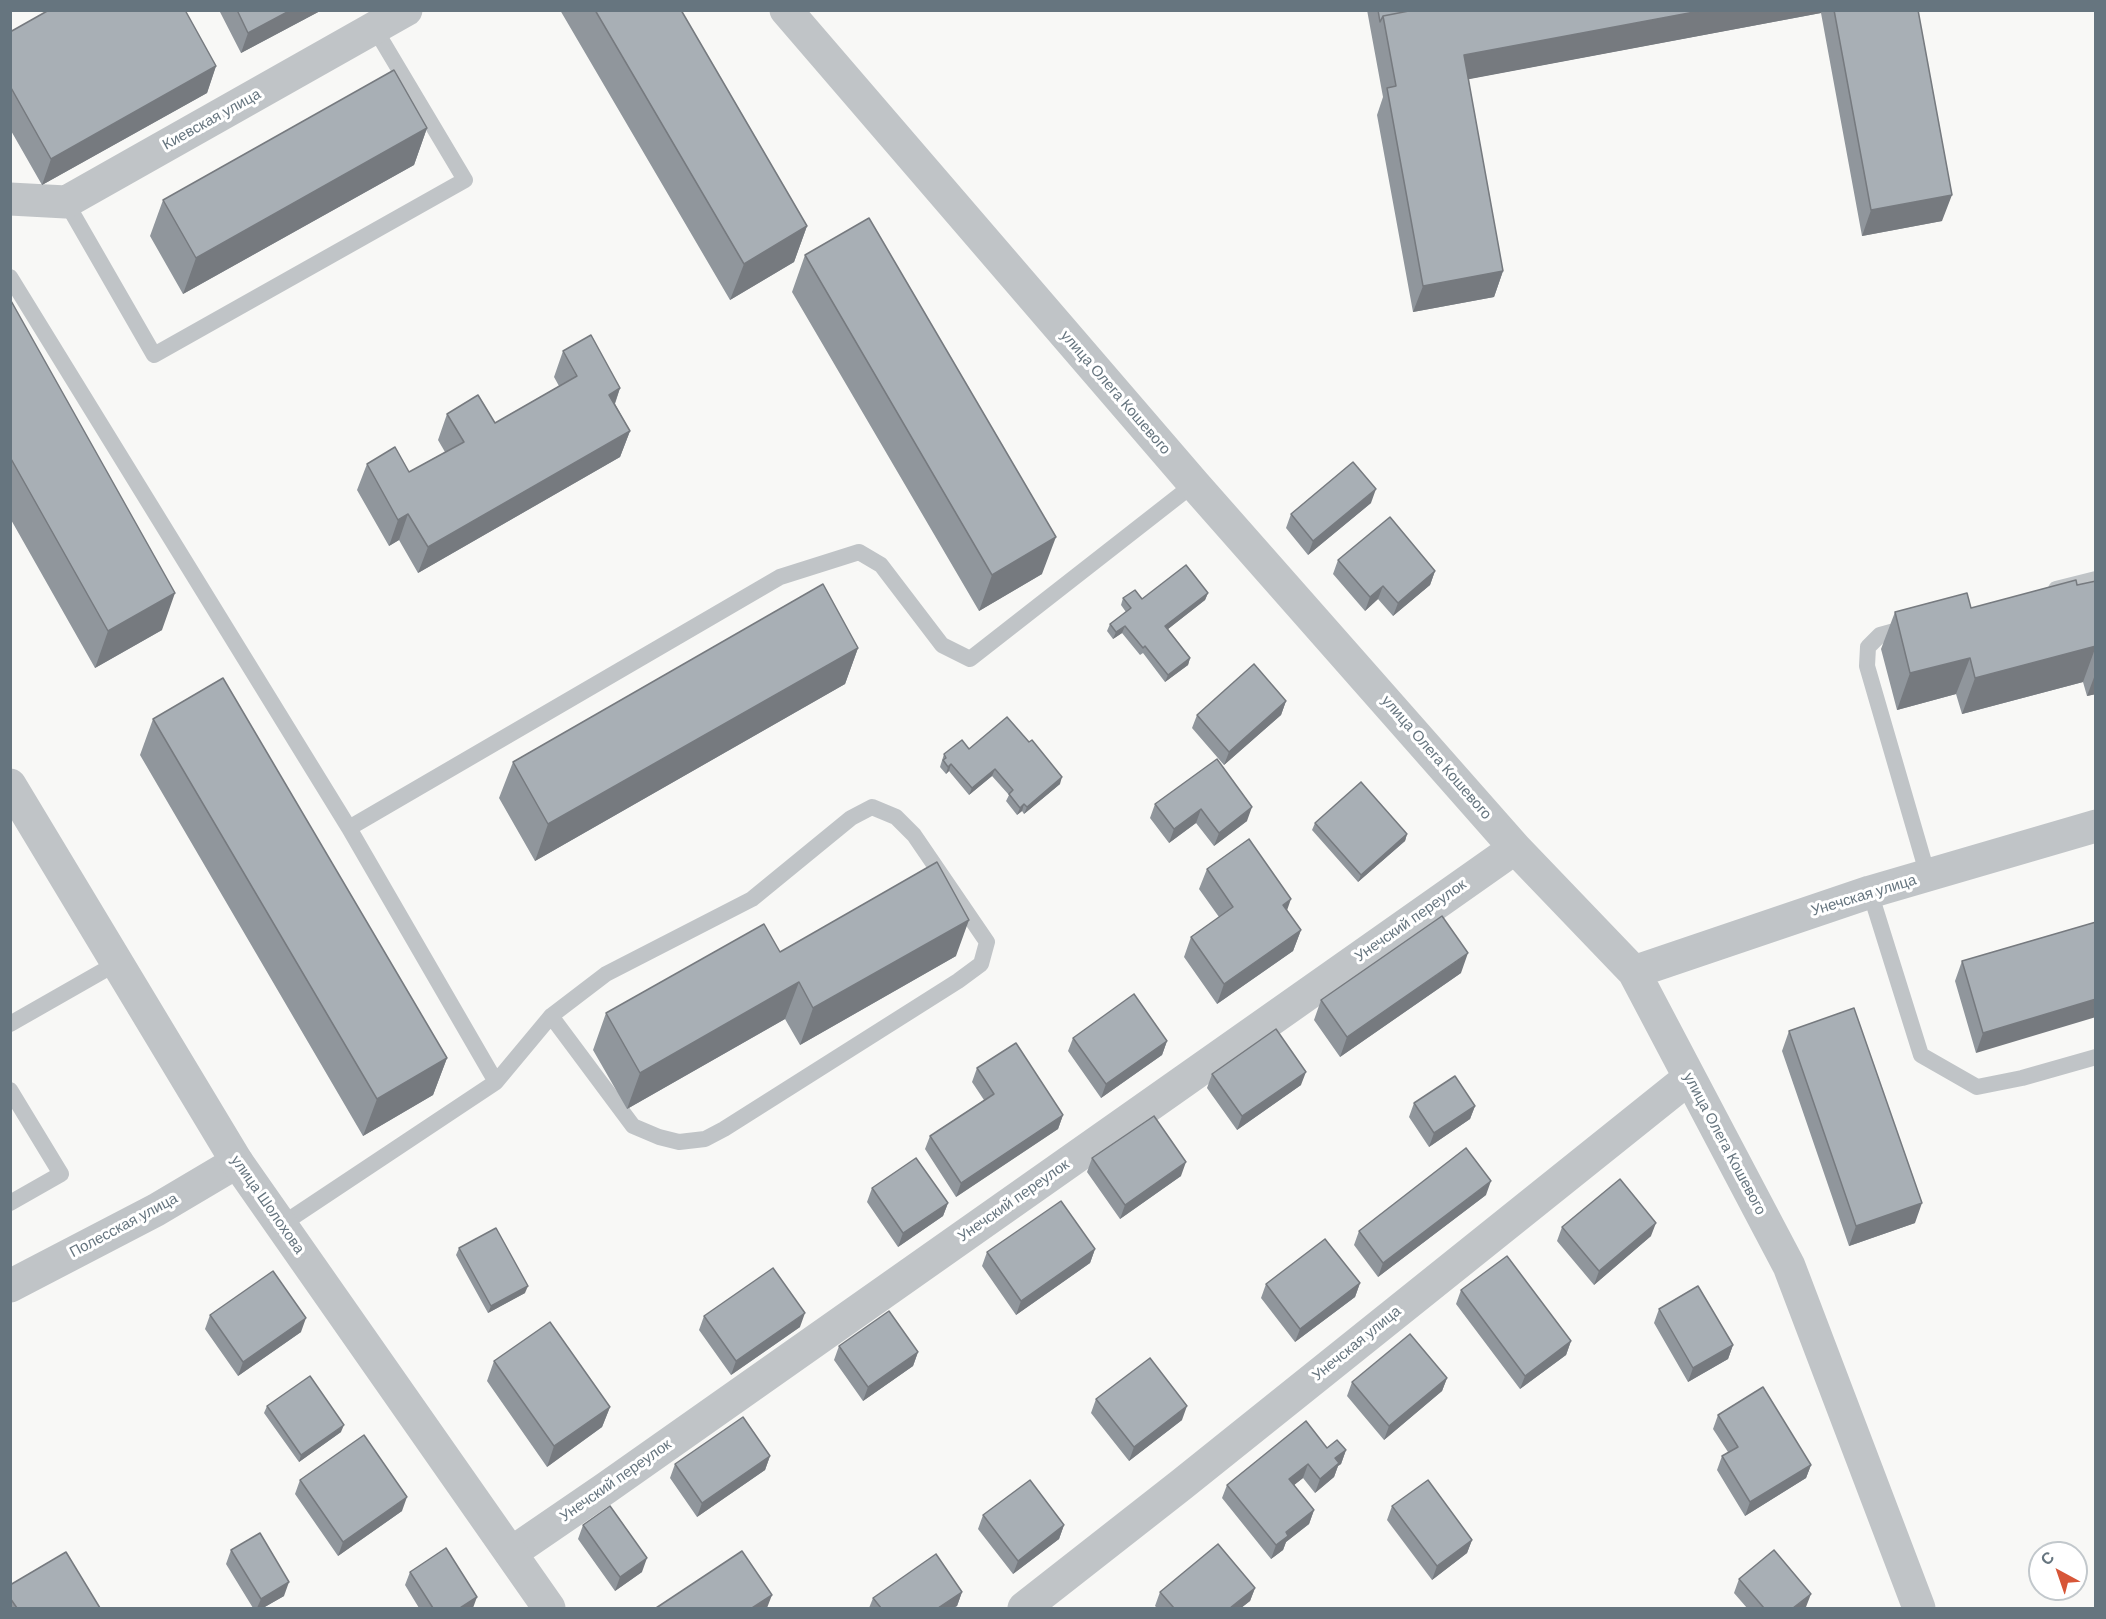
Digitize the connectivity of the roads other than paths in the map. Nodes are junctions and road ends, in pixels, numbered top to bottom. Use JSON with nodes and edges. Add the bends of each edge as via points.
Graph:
{"nodes":[{"id":1,"x":406,"y":10,"type":"edge"},
{"id":2,"x":786,"y":10,"type":"edge"},
{"id":3,"x":375,"y":29,"type":"junction"},
{"id":4,"x":10,"y":199,"type":"edge"},
{"id":5,"x":66,"y":202,"type":"junction"},
{"id":6,"x":10,"y":277,"type":"edge"},
{"id":7,"x":1194,"y":484,"type":"junction"},
{"id":8,"x":2096,"y":579,"type":"edge"},
{"id":9,"x":2039,"y":593,"type":"edge"},
{"id":10,"x":1925,"y":623,"type":"edge"},
{"id":11,"x":10,"y":785,"type":"edge"},
{"id":12,"x":2096,"y":826,"type":"edge"},
{"id":13,"x":349,"y":828,"type":"junction"},
{"id":14,"x":1515,"y":848,"type":"junction"},
{"id":15,"x":1928,"y":876,"type":"junction"},
{"id":16,"x":1870,"y":892,"type":"junction"},
{"id":17,"x":117,"y":963,"type":"junction"},
{"id":18,"x":1634,"y":972,"type":"junction"},
{"id":19,"x":551,"y":1016,"type":"junction"},
{"id":20,"x":10,"y":1024,"type":"edge"},
{"id":21,"x":2096,"y":1057,"type":"edge"},
{"id":22,"x":1689,"y":1078,"type":"junction"},
{"id":23,"x":496,"y":1082,"type":"junction"},
{"id":24,"x":10,"y":1090,"type":"edge"},
{"id":25,"x":237,"y":1162,"type":"junction"},
{"id":26,"x":10,"y":1203,"type":"edge"},
{"id":27,"x":281,"y":1226,"type":"junction"},
{"id":28,"x":10,"y":1286,"type":"edge"},
{"id":29,"x":511,"y":1553,"type":"junction"},
{"id":30,"x":1915,"y":1606,"type":"edge"},
{"id":31,"x":549,"y":1608,"type":"edge"},
{"id":32,"x":1024,"y":1608,"type":"edge"}],
"edges":[{"from":1,"to":3,"type":"street","name":"Киевская улица"},
{"from":2,"to":7,"type":"street","name":"улица Олега Кошевого"},
{"from":3,"to":5,"type":"street","name":"Киевская улица"},
{"from":3,"to":5,"type":"lane","via":[[465,180],[154,355]]},
{"from":4,"to":5,"type":"street"},
{"from":6,"to":13,"type":"lane"},
{"from":7,"to":13,"type":"lane","via":[[970,659],[942,645],[881,565],[859,552],[780,577]]},
{"from":7,"to":14,"type":"street","name":"улица Олега Кошевого"},
{"from":8,"to":9,"type":"lane"},
{"from":10,"to":15,"type":"lane","via":[[1880,634],[1868,647],[1867,666]]},
{"from":11,"to":17,"type":"street","name":"улица Шолохова"},
{"from":12,"to":15,"type":"street","name":"Унечская улица"},
{"from":13,"to":23,"type":"lane"},
{"from":14,"to":18,"type":"street","name":"улица Олега Кошевого"},
{"from":14,"to":29,"type":"street","name":"Унечский переулок"},
{"from":15,"to":16,"type":"street","name":"Унечская улица"},
{"from":16,"to":18,"type":"street","name":"Унечская улица"},
{"from":16,"to":21,"type":"lane","via":[[1922,1054],[1977,1087]]},
{"from":17,"to":20,"type":"lane"},
{"from":17,"to":25,"type":"street","name":"улица Шолохова"},
{"from":18,"to":22,"type":"street","name":"улица Олега Кошевого"},
{"from":19,"to":19,"type":"lane","via":[[606,974],[752,899],[851,818],[872,807],[896,817],[914,835],[987,942],[981,964],[958,981],[705,1139],[679,1142],[633,1126]]},
{"from":19,"to":23,"type":"lane"},
{"from":22,"to":30,"type":"street","name":"улица Олега Кошевого","via":[[1789,1266]]},
{"from":22,"to":32,"type":"street","name":"Унечская улица"},
{"from":23,"to":27,"type":"lane"},
{"from":24,"to":26,"type":"lane","via":[[61,1174]]},
{"from":25,"to":27,"type":"street","name":"улица Шолохова"},
{"from":25,"to":28,"type":"street","name":"Полесская улица","via":[[156,1210]]},
{"from":27,"to":29,"type":"street","name":"улица Шолохова"},
{"from":29,"to":31,"type":"street","name":"улица Шолохова"}]}
